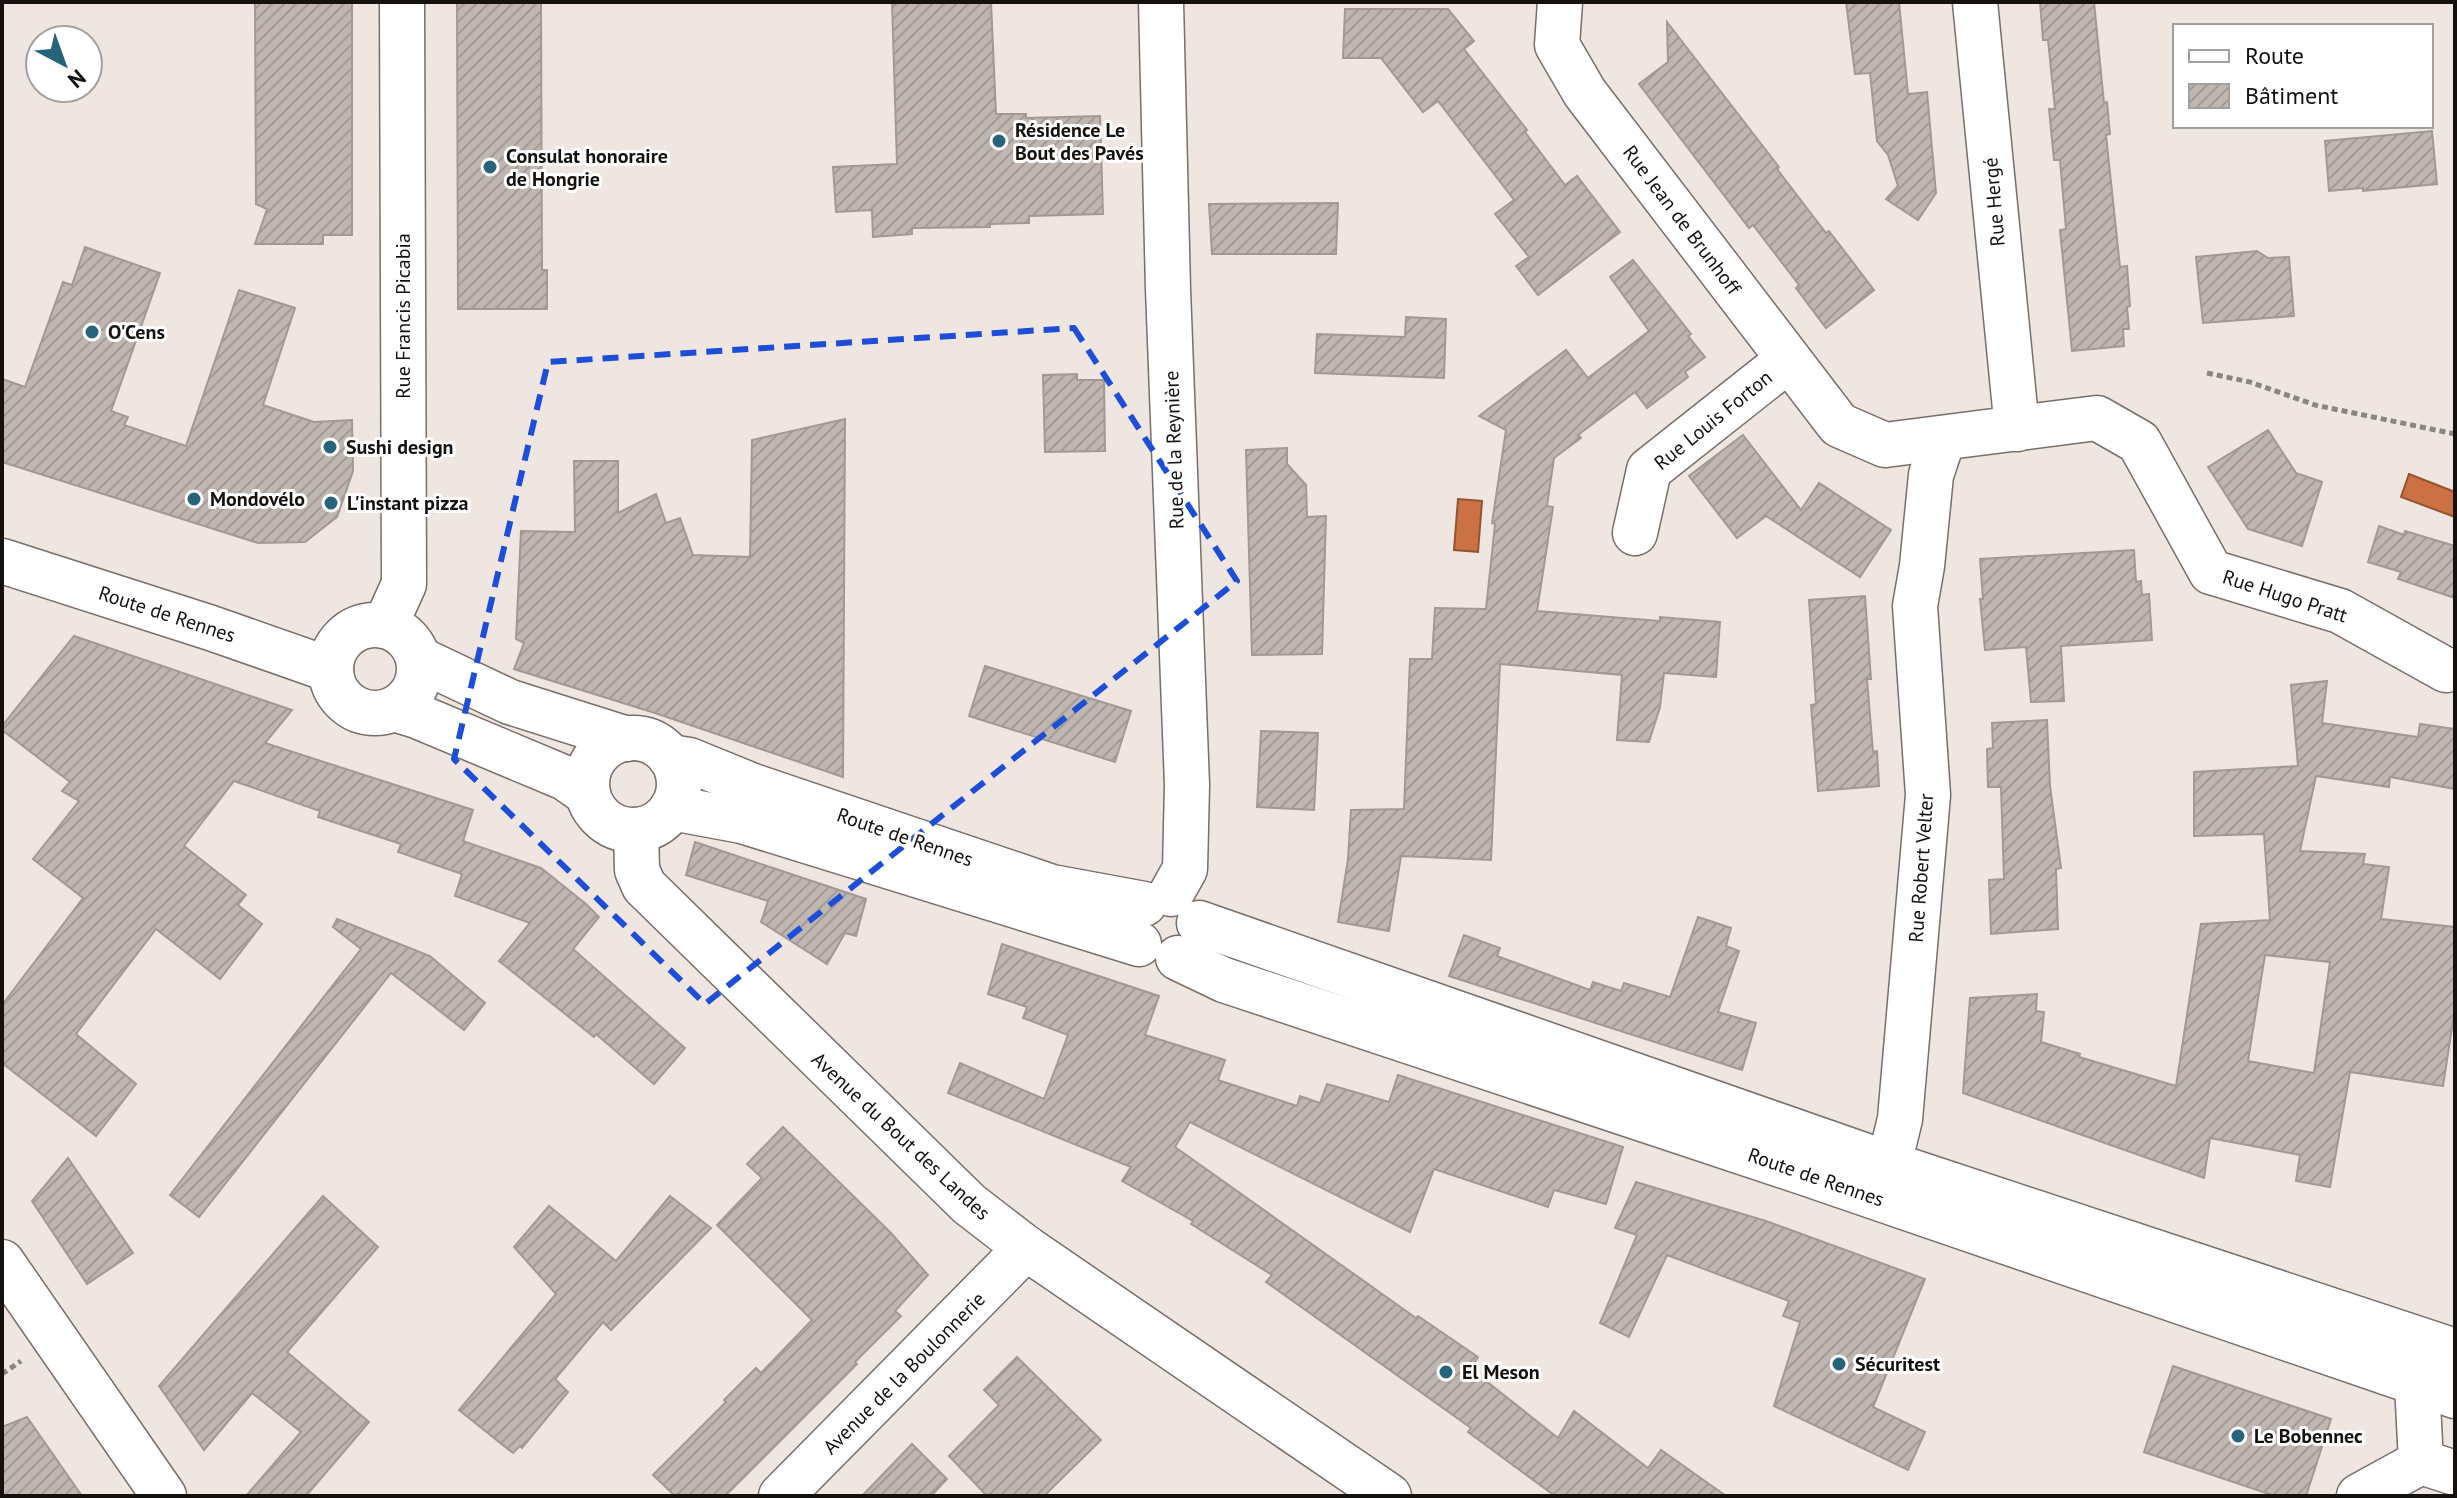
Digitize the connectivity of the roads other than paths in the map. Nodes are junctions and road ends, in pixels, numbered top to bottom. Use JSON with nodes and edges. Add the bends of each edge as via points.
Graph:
{"nodes":[{"id":1,"x":402,"y":2,"type":"edge"},
{"id":2,"x":1161,"y":2,"type":"edge"},
{"id":3,"x":1560,"y":2,"type":"edge"},
{"id":4,"x":1975,"y":2,"type":"edge"},
{"id":5,"x":1788,"y":360,"type":"junction"},
{"id":6,"x":2015,"y":415,"type":"junction"},
{"id":7,"x":1937,"y":457,"type":"junction"},
{"id":8,"x":1635,"y":533,"type":"dead end"},
{"id":9,"x":2,"y":561,"type":"edge"},
{"id":10,"x":385,"y":626,"type":"junction"},
{"id":11,"x":419,"y":659,"type":"junction"},
{"id":12,"x":331,"y":670,"type":"junction"},
{"id":13,"x":2446,"y":670,"type":"dead end"},
{"id":14,"x":394,"y":709,"type":"junction"},
{"id":15,"x":627,"y":739,"type":"junction"},
{"id":16,"x":670,"y":757,"type":"junction"},
{"id":17,"x":588,"y":794,"type":"junction"},
{"id":18,"x":654,"y":819,"type":"junction"},
{"id":19,"x":1166,"y":925,"type":"junction"},
{"id":20,"x":1889,"y":1164,"type":"junction"},
{"id":21,"x":1026,"y":1248,"type":"junction"},
{"id":22,"x":2,"y":1262,"type":"edge"},
{"id":23,"x":2455,"y":1351,"type":"edge"},
{"id":24,"x":2436,"y":1390,"type":"edge"},
{"id":25,"x":2438,"y":1468,"type":"edge"},
{"id":26,"x":164,"y":1496,"type":"edge"},
{"id":27,"x":781,"y":1496,"type":"edge"},
{"id":28,"x":1389,"y":1496,"type":"edge"},
{"id":29,"x":2359,"y":1496,"type":"edge"}],
"edges":[{"from":1,"to":10,"type":"street","name":"Rue Francis Picabia","via":[[404,584]]},
{"from":2,"to":19,"type":"street","name":"Rue de la Reynière","via":[[1187,785],[1185,869]]},
{"from":3,"to":5,"type":"street","name":"Rue Jean de Brunhoff","via":[[1557,45],[1585,93]]},
{"from":4,"to":6,"type":"street","name":"Rue Hergé"},
{"from":5,"to":7,"type":"street","name":"Rue Jean de Brunhoff","via":[[1839,425],[1885,445]]},
{"from":5,"to":8,"type":"street","name":"Rue Louis Forton","via":[[1649,470]]},
{"from":6,"to":7,"type":"street"},
{"from":6,"to":13,"type":"street","name":"Rue Hugo Pratt","via":[[2097,418],[2139,442],[2211,572],[2340,611]]},
{"from":7,"to":20,"type":"street","name":"Rue Robert Velter","via":[[1915,606],[1928,795],[1900,1119]]},
{"from":9,"to":12,"type":"street","name":"Route de Rennes"},
{"from":10,"to":11,"type":"street","via":[[407,637]]},
{"from":10,"to":12,"type":"street","via":[[365,626],[347,635],[335,651]]},
{"from":11,"to":14,"type":"street","via":[[415,689]]},
{"from":11,"to":15,"type":"street","via":[[510,702]]},
{"from":12,"to":14,"type":"street","via":[[335,687],[352,707],[377,713]]},
{"from":14,"to":17,"type":"street","via":[[565,778]]},
{"from":15,"to":16,"type":"street","via":[[650,742]]},
{"from":15,"to":17,"type":"street","via":[[595,758],[587,777]]},
{"from":16,"to":18,"type":"street","via":[[679,789]]},
{"from":16,"to":19,"type":"street","name":"Route de Rennes"},
{"from":17,"to":18,"type":"street","via":[[605,821],[622,829]]},
{"from":18,"to":19,"type":"street","name":"Route de Rennes","via":[[742,821]]},
{"from":18,"to":21,"type":"street","name":"Avenue du Bout des Landes","via":[[637,870],[644,886],[969,1204]]},
{"from":19,"to":20,"type":"street","name":"Route de Rennes"},
{"from":19,"to":24,"type":"street","name":"Route de Rennes","via":[[1224,980]]},
{"from":20,"to":23,"type":"street","name":"Route de Rennes"},
{"from":21,"to":27,"type":"street","name":"Avenue de la Boulonnerie"},
{"from":21,"to":28,"type":"street","name":"Avenue du Bout des Landes"},
{"from":22,"to":26,"type":"street"},
{"from":24,"to":25,"type":"street"},
{"from":25,"to":29,"type":"street"}]}
